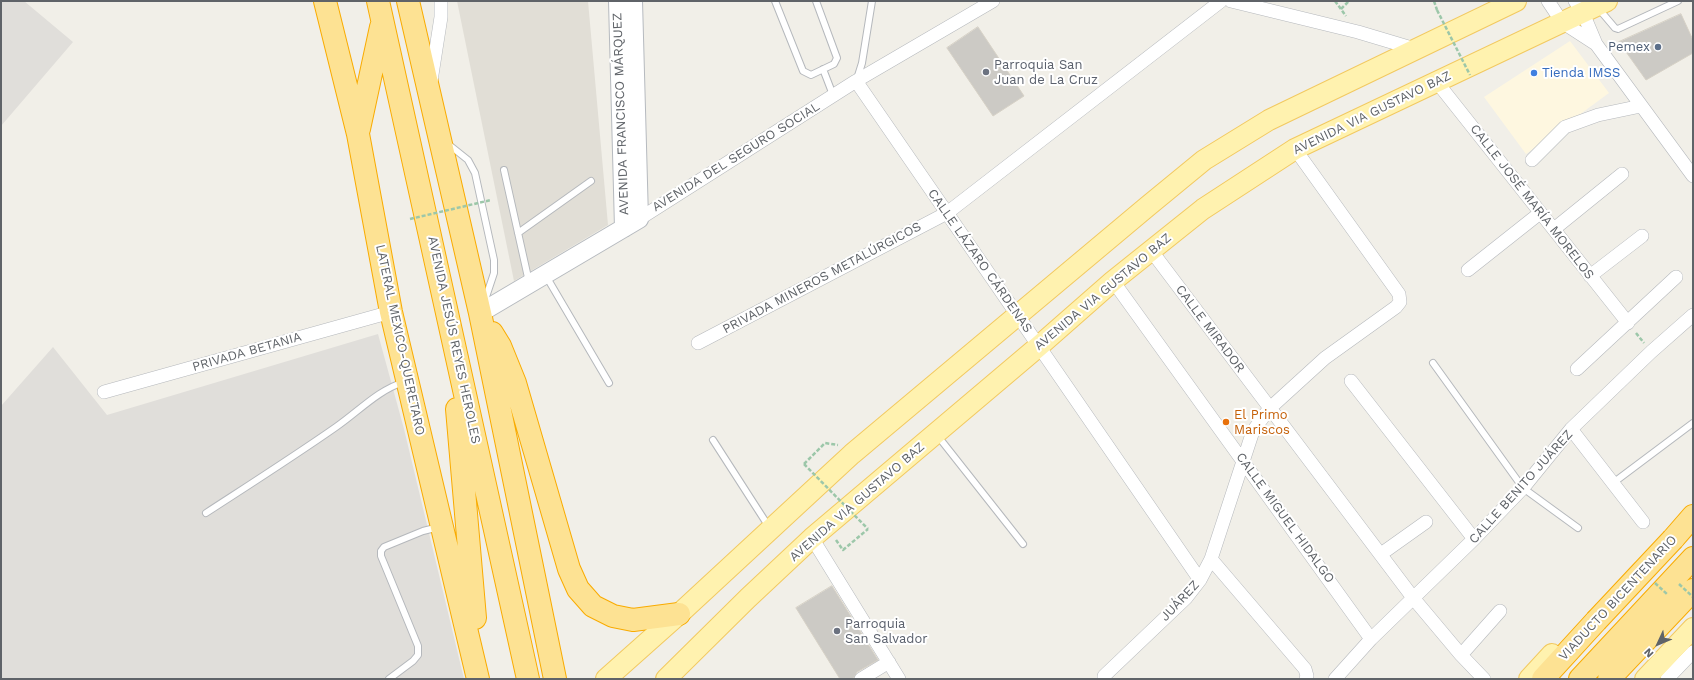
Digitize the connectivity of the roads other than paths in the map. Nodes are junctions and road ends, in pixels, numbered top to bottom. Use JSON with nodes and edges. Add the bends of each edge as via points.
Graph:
{"nodes":[{"id":1,"x":325,"y":1,"type":"edge"},
{"id":2,"x":408,"y":1,"type":"edge"},
{"id":3,"x":441,"y":1,"type":"edge"},
{"id":4,"x":618,"y":1,"type":"edge"},
{"id":5,"x":633,"y":1,"type":"edge"},
{"id":6,"x":775,"y":1,"type":"edge"},
{"id":7,"x":816,"y":1,"type":"edge"},
{"id":8,"x":872,"y":1,"type":"edge"},
{"id":9,"x":993,"y":1,"type":"edge"},
{"id":10,"x":1221,"y":1,"type":"edge"},
{"id":11,"x":1231,"y":1,"type":"edge"},
{"id":12,"x":1516,"y":1,"type":"edge"},
{"id":13,"x":1548,"y":1,"type":"edge"},
{"id":14,"x":1678,"y":1,"type":"edge"},
{"id":15,"x":1590,"y":5,"type":"edge"},
{"id":16,"x":381,"y":11,"type":"edge"},
{"id":17,"x":1562,"y":22,"type":"junction"},
{"id":18,"x":1596,"y":44,"type":"junction"},
{"id":19,"x":1415,"y":49,"type":"junction"},
{"id":20,"x":823,"y":69,"type":"junction"},
{"id":21,"x":856,"y":80,"type":"junction"},
{"id":22,"x":1436,"y":81,"type":"junction"},
{"id":23,"x":429,"y":93,"type":"junction"},
{"id":24,"x":833,"y":95,"type":"junction"},
{"id":25,"x":1641,"y":106,"type":"junction"},
{"id":26,"x":358,"y":134,"type":"junction"},
{"id":27,"x":1295,"y":149,"type":"junction"},
{"id":28,"x":1532,"y":160,"type":"dead end"},
{"id":29,"x":504,"y":170,"type":"dead end"},
{"id":30,"x":1622,"y":174,"type":"dead end"},
{"id":31,"x":1693,"y":176,"type":"edge"},
{"id":32,"x":591,"y":181,"type":"dead end"},
{"id":33,"x":947,"y":213,"type":"junction"},
{"id":34,"x":1540,"y":213,"type":"junction"},
{"id":35,"x":632,"y":224,"type":"junction"},
{"id":36,"x":1554,"y":230,"type":"junction"},
{"id":37,"x":518,"y":232,"type":"junction"},
{"id":38,"x":1642,"y":236,"type":"dead end"},
{"id":39,"x":1150,"y":249,"type":"junction"},
{"id":40,"x":1468,"y":270,"type":"dead end"},
{"id":41,"x":545,"y":274,"type":"junction"},
{"id":42,"x":1590,"y":276,"type":"junction"},
{"id":43,"x":1676,"y":277,"type":"dead end"},
{"id":44,"x":1113,"y":281,"type":"junction"},
{"id":45,"x":530,"y":284,"type":"junction"},
{"id":46,"x":392,"y":312,"type":"junction"},
{"id":47,"x":480,"y":313,"type":"junction"},
{"id":48,"x":1017,"y":315,"type":"junction"},
{"id":49,"x":1693,"y":315,"type":"edge"},
{"id":50,"x":1628,"y":323,"type":"junction"},
{"id":51,"x":451,"y":326,"type":"junction"},
{"id":52,"x":698,"y":343,"type":"dead end"},
{"id":53,"x":1039,"y":346,"type":"junction"},
{"id":54,"x":1433,"y":363,"type":"dead end"},
{"id":55,"x":1577,"y":369,"type":"dead end"},
{"id":56,"x":1351,"y":380,"type":"dead end"},
{"id":57,"x":408,"y":381,"type":"junction"},
{"id":58,"x":608,"y":383,"type":"dead end"},
{"id":59,"x":104,"y":392,"type":"dead end"},
{"id":60,"x":1269,"y":409,"type":"junction"},
{"id":61,"x":1693,"y":423,"type":"edge"},
{"id":62,"x":1571,"y":429,"type":"junction"},
{"id":63,"x":936,"y":434,"type":"junction"},
{"id":64,"x":713,"y":440,"type":"dead end"},
{"id":65,"x":1243,"y":460,"type":"junction"},
{"id":66,"x":1613,"y":483,"type":"junction"},
{"id":67,"x":1523,"y":488,"type":"junction"},
{"id":68,"x":1693,"y":504,"type":"edge"},
{"id":69,"x":206,"y":513,"type":"dead end"},
{"id":70,"x":1693,"y":516,"type":"edge"},
{"id":71,"x":1426,"y":522,"type":"dead end"},
{"id":72,"x":1644,"y":522,"type":"dead end"},
{"id":73,"x":442,"y":526,"type":"junction"},
{"id":74,"x":1578,"y":528,"type":"dead end"},
{"id":75,"x":770,"y":529,"type":"junction"},
{"id":76,"x":812,"y":538,"type":"junction"},
{"id":77,"x":1474,"y":539,"type":"junction"},
{"id":78,"x":1023,"y":544,"type":"dead end"},
{"id":79,"x":1381,"y":554,"type":"junction"},
{"id":80,"x":1693,"y":558,"type":"edge"},
{"id":81,"x":1211,"y":559,"type":"junction"},
{"id":82,"x":1200,"y":580,"type":"junction"},
{"id":83,"x":1686,"y":587,"type":"edge"},
{"id":84,"x":1414,"y":599,"type":"junction"},
{"id":85,"x":1500,"y":610,"type":"dead end"},
{"id":86,"x":679,"y":614,"type":"junction"},
{"id":87,"x":1693,"y":628,"type":"edge"},
{"id":88,"x":1371,"y":639,"type":"junction"},
{"id":89,"x":1693,"y":652,"type":"edge"},
{"id":90,"x":1461,"y":655,"type":"junction"},
{"id":91,"x":889,"y":662,"type":"junction"},
{"id":92,"x":670,"y":677,"type":"edge"},
{"id":93,"x":1307,"y":677,"type":"edge"},
{"id":94,"x":1340,"y":677,"type":"edge"},
{"id":95,"x":389,"y":679,"type":"edge"},
{"id":96,"x":480,"y":679,"type":"edge"},
{"id":97,"x":528,"y":679,"type":"edge"},
{"id":98,"x":555,"y":679,"type":"edge"},
{"id":99,"x":606,"y":679,"type":"edge"},
{"id":100,"x":861,"y":679,"type":"edge"},
{"id":101,"x":899,"y":679,"type":"edge"},
{"id":102,"x":1103,"y":679,"type":"edge"},
{"id":103,"x":1484,"y":679,"type":"edge"},
{"id":104,"x":1529,"y":679,"type":"edge"},
{"id":105,"x":1543,"y":679,"type":"edge"},
{"id":106,"x":1580,"y":679,"type":"edge"},
{"id":107,"x":1609,"y":679,"type":"edge"},
{"id":108,"x":1645,"y":679,"type":"edge"},
{"id":109,"x":1667,"y":679,"type":"edge"}],
"edges":[{"from":1,"to":26,"type":"highway","name":"LATERAL MEXICO-QUERETARO"},
{"from":2,"to":23,"type":"highway"},
{"from":3,"to":23,"type":"street","via":[[441,17]]},
{"from":4,"to":35,"type":"street","name":"AVENIDA FRANCISCO MÁRQUEZ"},
{"from":5,"to":35,"type":"street","name":"AVENIDA FRANCISCO MÁRQUEZ"},
{"from":6,"to":20,"type":"lane","via":[[806,74]]},
{"from":7,"to":20,"type":"lane","via":[[836,58],[834,64]]},
{"from":8,"to":21,"type":"lane","via":[[862,63]]},
{"from":9,"to":21,"type":"street","name":"AVENIDA DEL SEGURO SOCIAL"},
{"from":10,"to":33,"type":"street","name":"PRIVADA MINEROS METALÚRGICOS"},
{"from":11,"to":19,"type":"street","via":[[1358,32]]},
{"from":12,"to":19,"type":"main road"},
{"from":13,"to":17,"type":"street"},
{"from":14,"to":15,"type":"lane","via":[[1618,29]]},
{"from":15,"to":17,"type":"main road","name":"AVENIDA VIA GUSTAVO BAZ"},
{"from":15,"to":18,"type":"street"},
{"from":16,"to":26,"type":"highway"},
{"from":16,"to":51,"type":"highway","name":"AVENIDA JESÚS REYES HEROLES"},
{"from":17,"to":18,"type":"street"},
{"from":17,"to":22,"type":"main road","name":"AVENIDA VIA GUSTAVO BAZ","via":[[1473,69]]},
{"from":18,"to":25,"type":"street"},
{"from":19,"to":48,"type":"main road","via":[[1269,120],[1204,160]]},
{"from":20,"to":24,"type":"lane"},
{"from":21,"to":24,"type":"street","name":"AVENIDA DEL SEGURO SOCIAL"},
{"from":21,"to":33,"type":"street","name":"CALLE LÁZARO CÁRDENAS"},
{"from":22,"to":27,"type":"main road","name":"AVENIDA VIA GUSTAVO BAZ"},
{"from":22,"to":34,"type":"street","name":"CALLE JOSÉ MARÍA MORELOS"},
{"from":23,"to":47,"type":"highway"},
{"from":24,"to":35,"type":"street","name":"AVENIDA DEL SEGURO SOCIAL"},
{"from":25,"to":28,"type":"street","via":[[1598,115],[1565,127]]},
{"from":25,"to":31,"type":"street"},
{"from":26,"to":46,"type":"highway","name":"LATERAL MEXICO-QUERETARO"},
{"from":27,"to":39,"type":"main road","name":"AVENIDA VIA GUSTAVO BAZ","via":[[1203,209]]},
{"from":27,"to":60,"type":"street","name":"JUÁREZ","via":[[1399,294],[1400,302],[1325,358]]},
{"from":29,"to":37,"type":"lane"},
{"from":30,"to":36,"type":"street"},
{"from":32,"to":37,"type":"lane"},
{"from":33,"to":48,"type":"street","name":"CALLE LÁZARO CÁRDENAS"},
{"from":33,"to":52,"type":"street","name":"PRIVADA MINEROS METALÚRGICOS"},
{"from":34,"to":36,"type":"street","name":"CALLE JOSÉ MARÍA MORELOS"},
{"from":34,"to":40,"type":"street"},
{"from":35,"to":41,"type":"street","name":"AVENIDA DEL SEGURO SOCIAL"},
{"from":36,"to":42,"type":"street","name":"CALLE JOSÉ MARÍA MORELOS"},
{"from":37,"to":45,"type":"lane"},
{"from":38,"to":42,"type":"street"},
{"from":39,"to":44,"type":"main road","name":"AVENIDA VIA GUSTAVO BAZ"},
{"from":39,"to":60,"type":"street","name":"CALLE MIRADOR"},
{"from":41,"to":45,"type":"street","name":"AVENIDA DEL SEGURO SOCIAL"},
{"from":41,"to":58,"type":"lane"},
{"from":42,"to":50,"type":"street","name":"CALLE JOSÉ MARÍA MORELOS"},
{"from":43,"to":50,"type":"street"},
{"from":44,"to":53,"type":"main road","name":"AVENIDA VIA GUSTAVO BAZ"},
{"from":44,"to":65,"type":"street","name":"CALLE MIGUEL HIDALGO"},
{"from":45,"to":47,"type":"street","name":"AVENIDA DEL SEGURO SOCIAL"},
{"from":46,"to":57,"type":"highway","name":"LATERAL MEXICO-QUERETARO"},
{"from":46,"to":59,"type":"street","name":"PRIVADA BETANIA"},
{"from":47,"to":86,"type":"highway","via":[[500,346],[515,383],[569,569],[578,589],[593,606],[613,616],[633,620]]},
{"from":47,"to":98,"type":"highway"},
{"from":48,"to":53,"type":"street","name":"CALLE LÁZARO CÁRDENAS"},
{"from":48,"to":75,"type":"main road","via":[[852,454]]},
{"from":49,"to":62,"type":"street","name":"CALLE BENITO JUÁREZ"},
{"from":50,"to":55,"type":"street"},
{"from":51,"to":96,"type":"highway"},
{"from":51,"to":97,"type":"highway","name":"AVENIDA JESÚS REYES HEROLES"},
{"from":53,"to":63,"type":"main road","name":"AVENIDA VIA GUSTAVO BAZ"},
{"from":53,"to":82,"type":"street","name":"CALLE LÁZARO CÁRDENAS"},
{"from":54,"to":67,"type":"lane"},
{"from":56,"to":77,"type":"street"},
{"from":57,"to":69,"type":"lane","via":[[379,394],[337,427]]},
{"from":57,"to":73,"type":"highway","name":"LATERAL MEXICO-QUERETARO"},
{"from":60,"to":65,"type":"street","name":"JUÁREZ","via":[[1254,431]]},
{"from":60,"to":79,"type":"street","name":"CALLE MIRADOR"},
{"from":61,"to":66,"type":"lane"},
{"from":62,"to":66,"type":"street"},
{"from":62,"to":67,"type":"street","name":"CALLE BENITO JUÁREZ"},
{"from":63,"to":76,"type":"main road","name":"AVENIDA VIA GUSTAVO BAZ"},
{"from":63,"to":78,"type":"lane"},
{"from":64,"to":75,"type":"lane"},
{"from":65,"to":81,"type":"street","name":"JUÁREZ"},
{"from":65,"to":88,"type":"street","name":"CALLE MIGUEL HIDALGO"},
{"from":66,"to":72,"type":"street"},
{"from":67,"to":74,"type":"lane"},
{"from":67,"to":77,"type":"street","name":"CALLE BENITO JUÁREZ"},
{"from":68,"to":104,"type":"main road"},
{"from":70,"to":105,"type":"highway","name":"VIADUCTO BICENTENARIO","bridge":true},
{"from":71,"to":79,"type":"street"},
{"from":73,"to":95,"type":"lane","via":[[384,547],[382,551],[381,556],[418,646],[418,655],[413,661]]},
{"from":73,"to":96,"type":"highway","name":"LATERAL MEXICO-QUERETARO"},
{"from":75,"to":86,"type":"main road"},
{"from":76,"to":91,"type":"street"},
{"from":76,"to":92,"type":"main road","name":"AVENIDA VIA GUSTAVO BAZ"},
{"from":77,"to":84,"type":"street","name":"CALLE BENITO JUÁREZ"},
{"from":79,"to":84,"type":"street","name":"CALLE MIRADOR"},
{"from":80,"to":106,"type":"highway"},
{"from":81,"to":82,"type":"street","name":"JUÁREZ"},
{"from":81,"to":93,"type":"street","via":[[1305,670]]},
{"from":82,"to":102,"type":"street","name":"JUÁREZ","via":[[1186,598]]},
{"from":83,"to":107,"type":"highway"},
{"from":84,"to":88,"type":"street","name":"CALLE BENITO JUÁREZ"},
{"from":84,"to":90,"type":"street","name":"CALLE MIRADOR"},
{"from":85,"to":90,"type":"street"},
{"from":86,"to":99,"type":"main road"},
{"from":87,"to":108,"type":"main road"},
{"from":88,"to":94,"type":"street","name":"CALLE BENITO JUÁREZ"},
{"from":89,"to":109,"type":"street"},
{"from":90,"to":103,"type":"street","name":"CALLE MIRADOR"},
{"from":91,"to":100,"type":"street"},
{"from":91,"to":101,"type":"street"}]}
